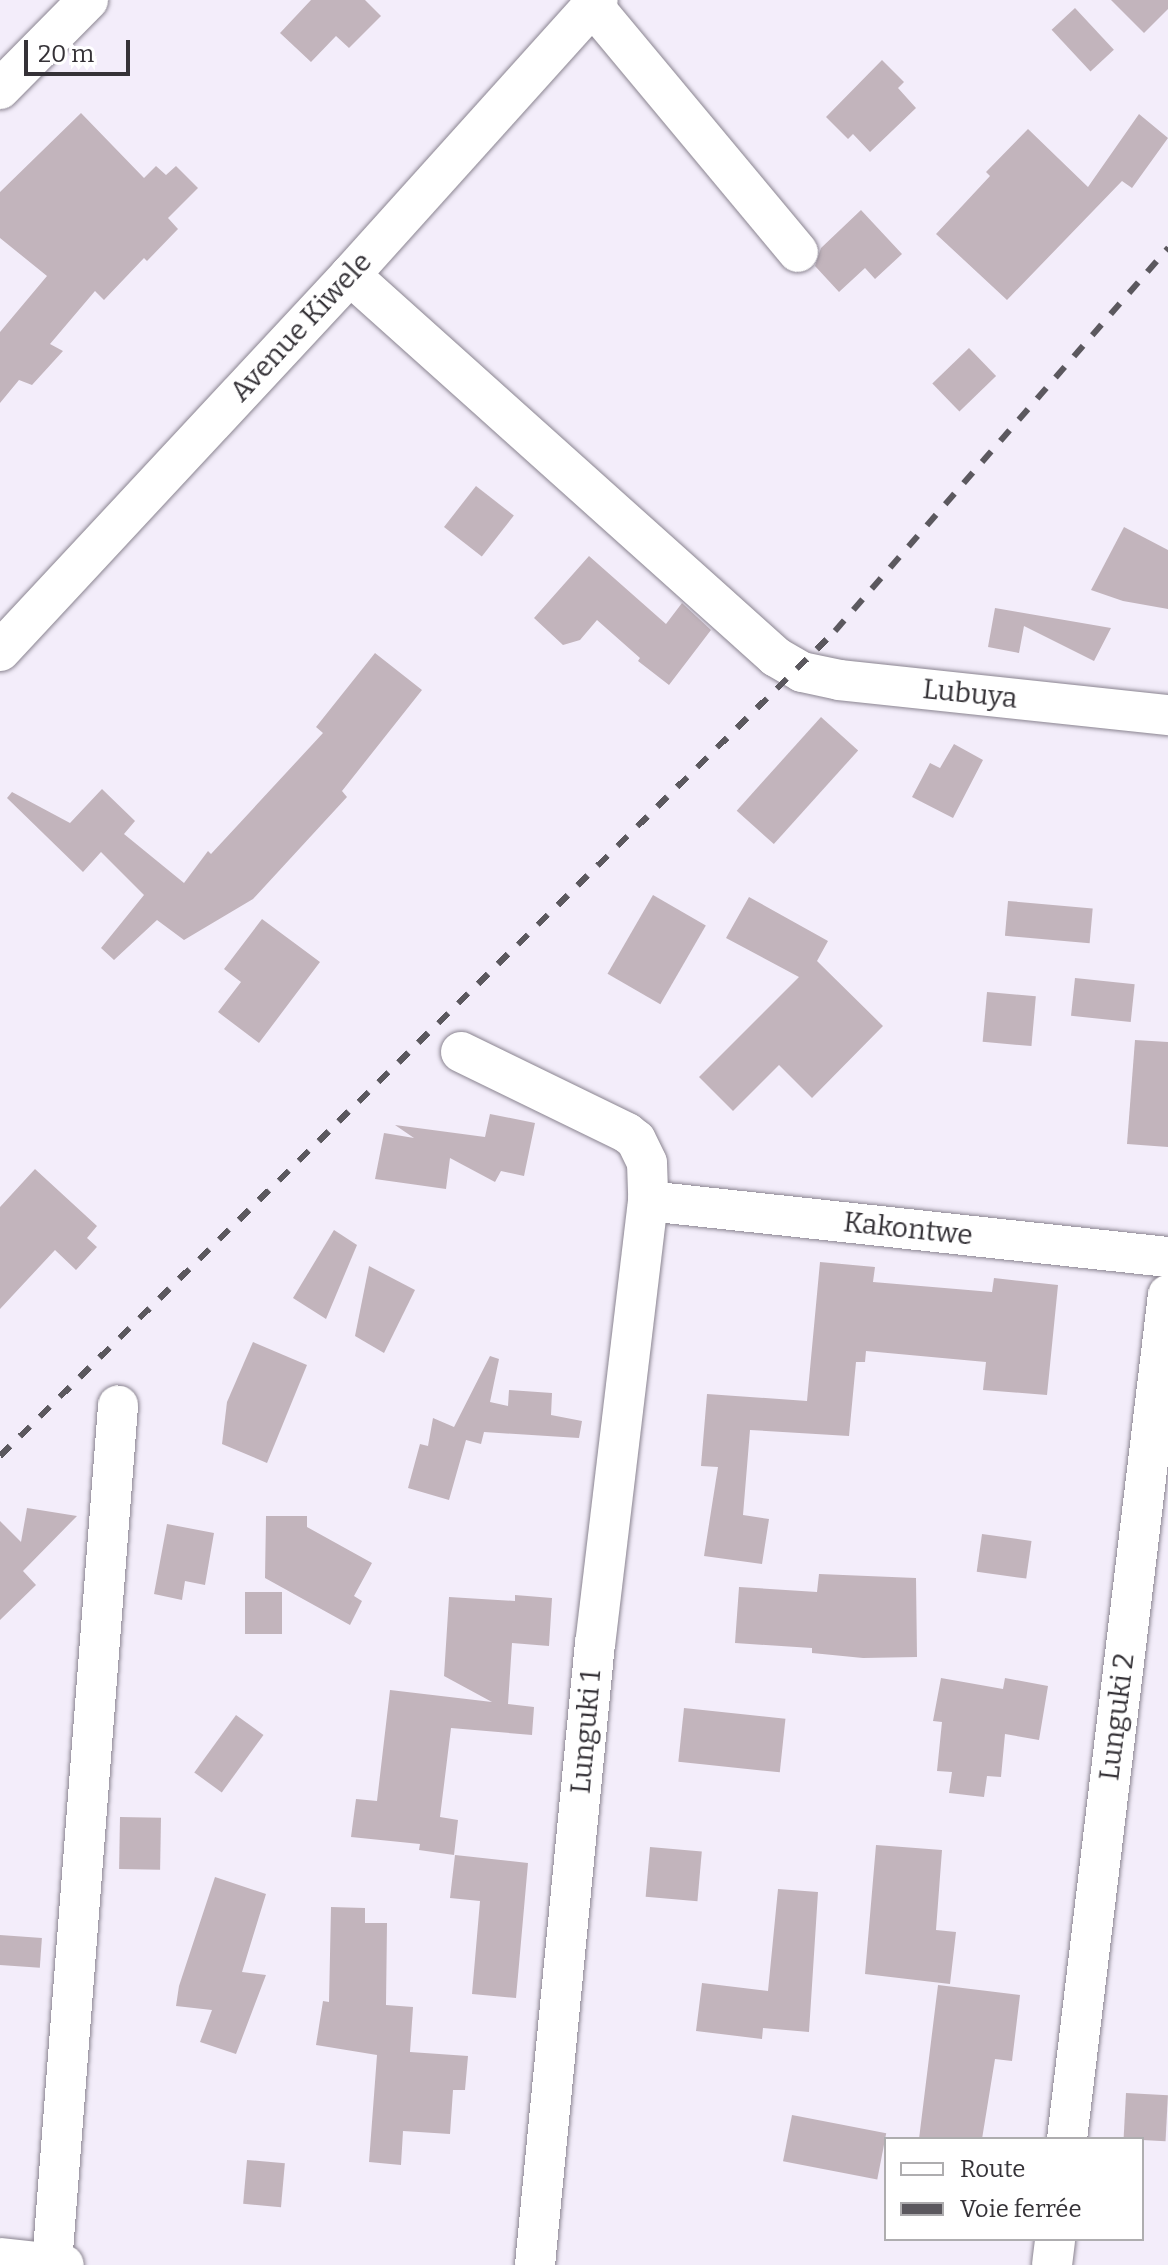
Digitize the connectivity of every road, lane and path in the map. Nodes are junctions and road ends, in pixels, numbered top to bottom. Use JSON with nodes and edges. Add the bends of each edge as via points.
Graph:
{"nodes":[{"id":1,"x":88,"y":0,"type":"edge"},
{"id":2,"x":596,"y":3,"type":"edge"},
{"id":3,"x":0,"y":89,"type":"edge"},
{"id":4,"x":798,"y":252,"type":"dead end"},
{"id":5,"x":350,"y":275,"type":"junction"},
{"id":6,"x":0,"y":651,"type":"edge"},
{"id":7,"x":1168,"y":715,"type":"edge"},
{"id":8,"x":461,"y":1052,"type":"dead end"},
{"id":9,"x":648,"y":1201,"type":"junction"},
{"id":10,"x":1168,"y":1257,"type":"edge"},
{"id":11,"x":1168,"y":1295,"type":"edge"},
{"id":12,"x":118,"y":1406,"type":"dead end"},
{"id":13,"x":1067,"y":2137,"type":"edge"},
{"id":14,"x":1055,"y":2241,"type":"edge"},
{"id":15,"x":0,"y":2258,"type":"edge"},
{"id":16,"x":58,"y":2264,"type":"edge"},
{"id":17,"x":535,"y":2265,"type":"edge"},
{"id":18,"x":1052,"y":2265,"type":"edge"}],
"edges":[{"from":1,"to":3,"type":"street"},
{"from":2,"to":4,"type":"street"},
{"from":2,"to":5,"type":"street","name":"Avenue Kiwele"},
{"from":5,"to":6,"type":"street","name":"Avenue Kiwele"},
{"from":5,"to":7,"type":"street","name":"Lubuya","via":[[776,657],[802,672]]},
{"from":8,"to":9,"type":"street","name":"Lunguki 1","via":[[636,1140],[647,1163]]},
{"from":9,"to":10,"type":"street","name":"Kakontwe"},
{"from":9,"to":17,"type":"street","name":"Lunguki 1","via":[[595,1643]]},
{"from":11,"to":13,"type":"street","name":"Lunguki 2"},
{"from":12,"to":16,"type":"street"},
{"from":14,"to":18,"type":"street"},
{"from":15,"to":16,"type":"street"}]}
